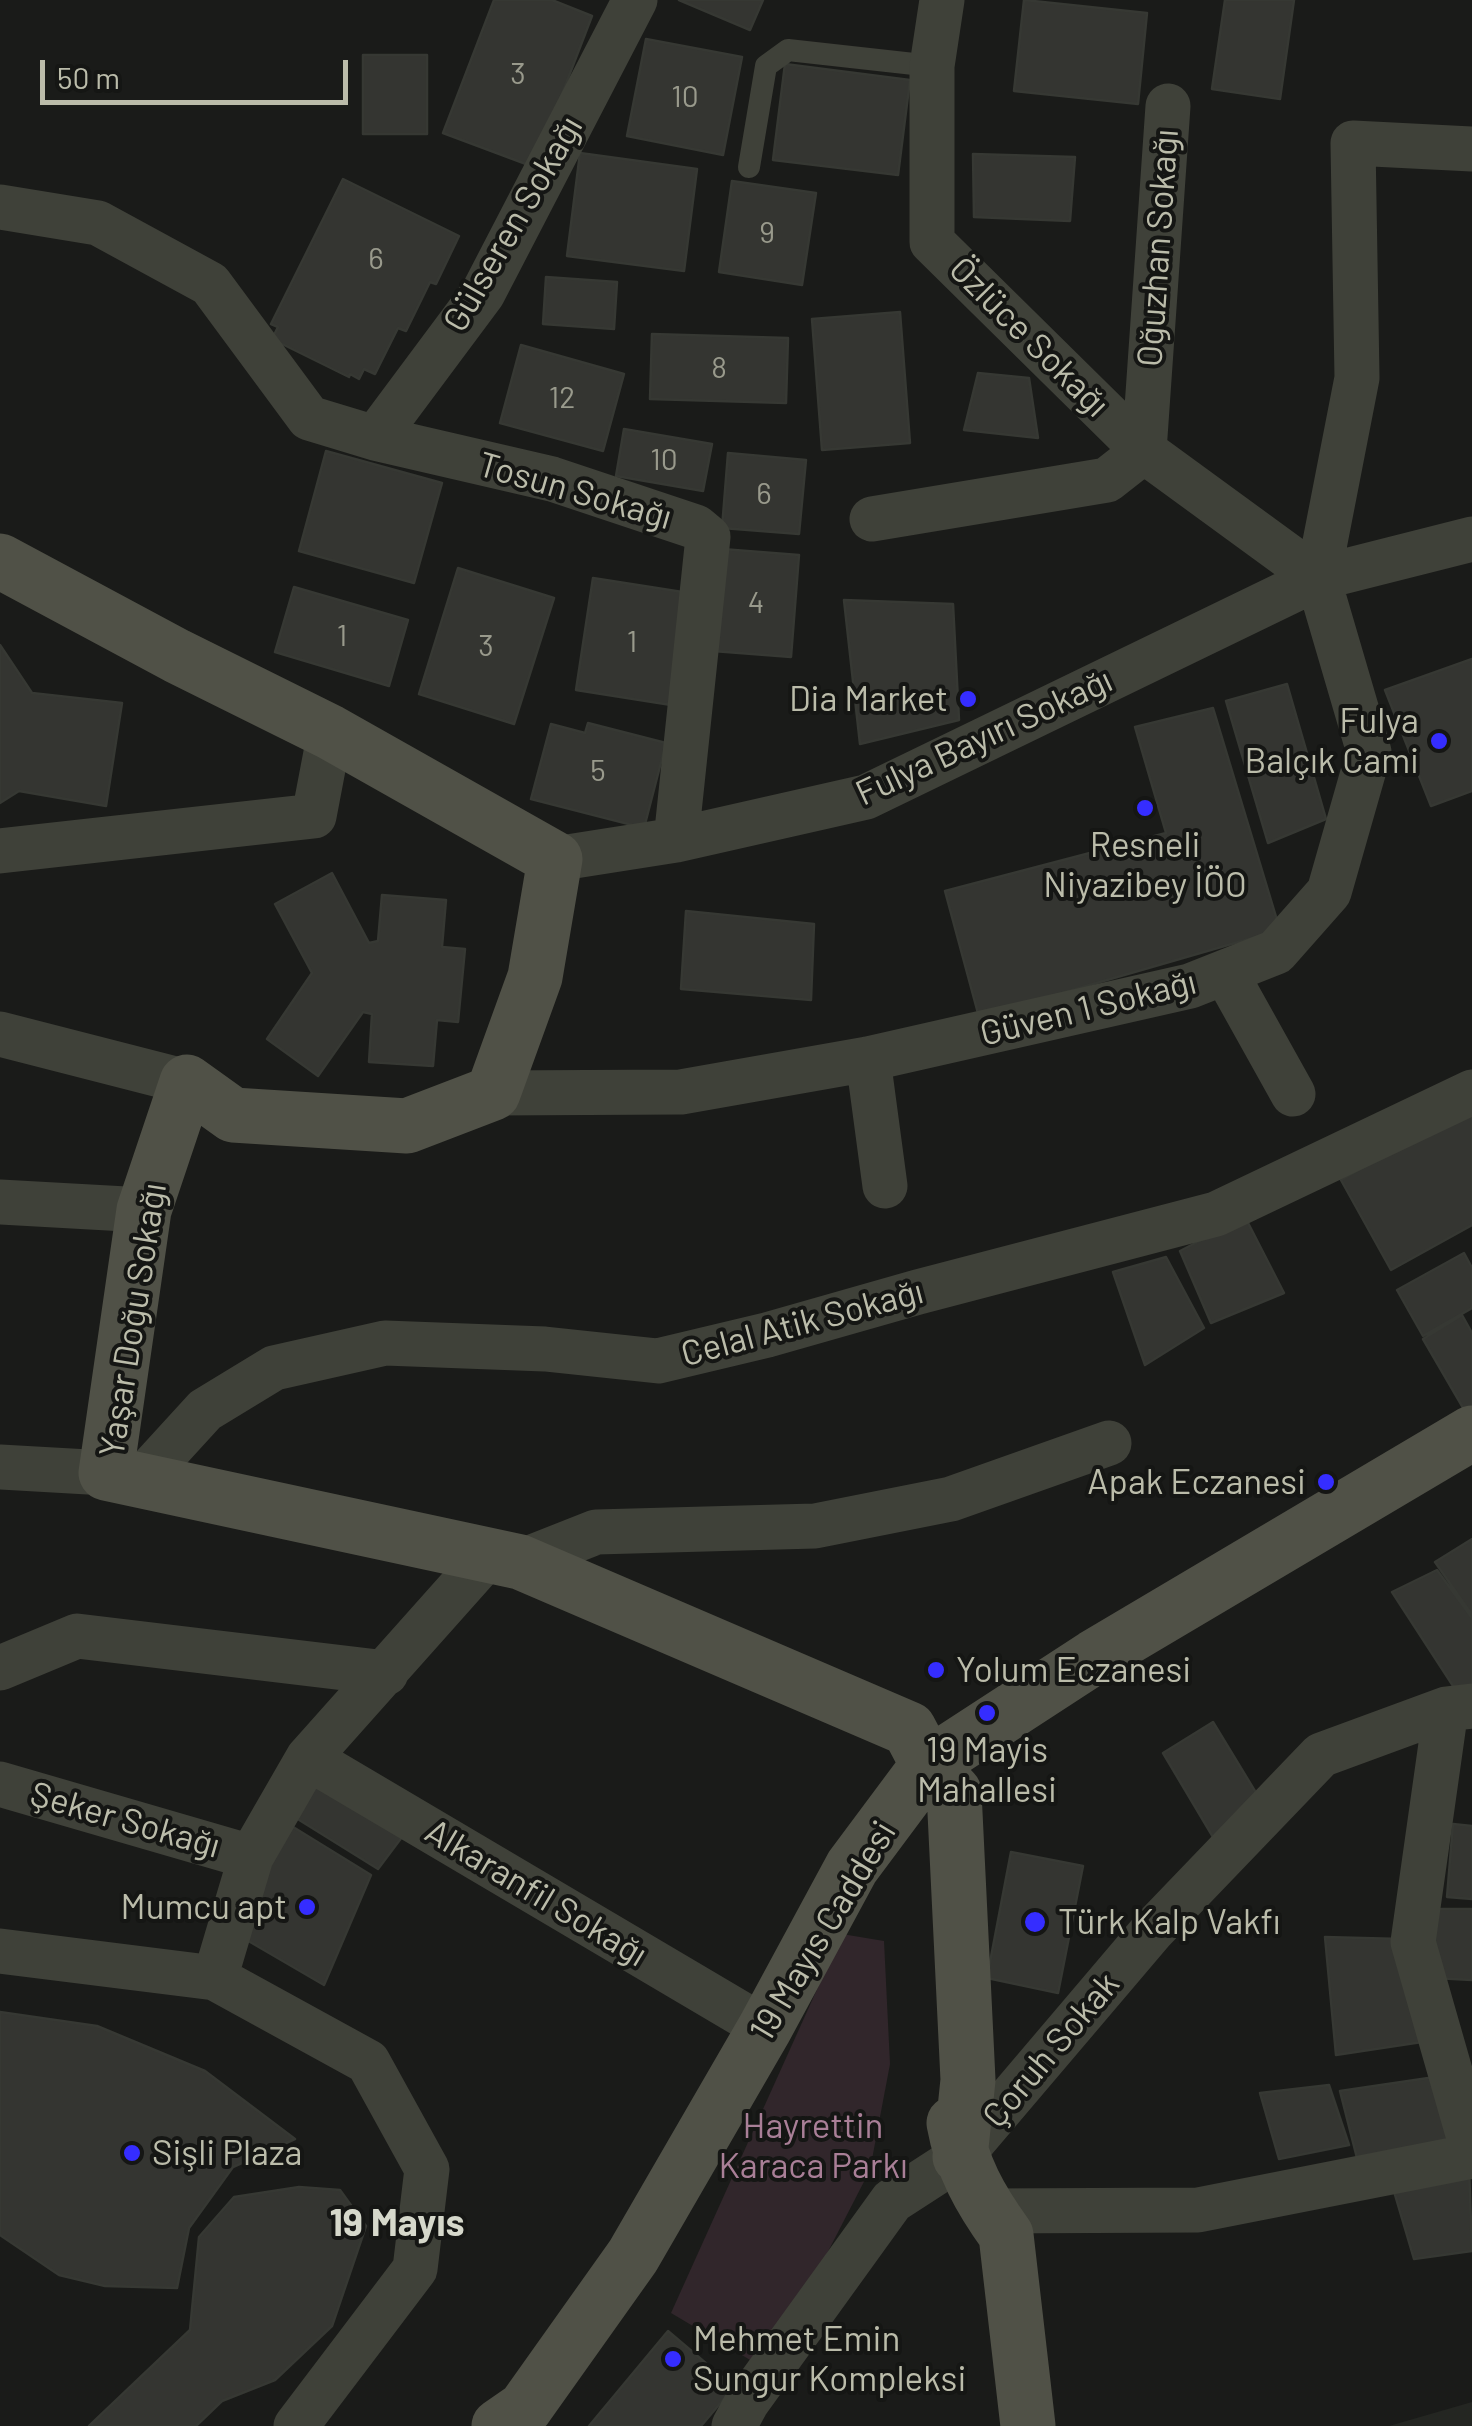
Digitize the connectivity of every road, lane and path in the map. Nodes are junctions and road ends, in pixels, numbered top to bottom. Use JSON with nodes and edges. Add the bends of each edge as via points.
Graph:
{"nodes":[{"id":1,"x":635,"y":0,"type":"edge"},
{"id":2,"x":942,"y":0,"type":"edge"},
{"id":3,"x":932,"y":66,"type":"junction"},
{"id":4,"x":1168,"y":106,"type":"dead end"},
{"id":5,"x":1472,"y":149,"type":"edge"},
{"id":6,"x":749,"y":167,"type":"dead end"},
{"id":7,"x":0,"y":207,"type":"edge"},
{"id":8,"x":376,"y":438,"type":"junction"},
{"id":9,"x":1144,"y":451,"type":"junction"},
{"id":10,"x":872,"y":519,"type":"dead end"},
{"id":11,"x":1472,"y":539,"type":"edge"},
{"id":12,"x":0,"y":562,"type":"edge"},
{"id":13,"x":1318,"y":578,"type":"junction"},
{"id":14,"x":330,"y":732,"type":"junction"},
{"id":15,"x":676,"y":840,"type":"junction"},
{"id":16,"x":0,"y":851,"type":"edge"},
{"id":17,"x":554,"y":860,"type":"junction"},
{"id":18,"x":1225,"y":972,"type":"junction"},
{"id":19,"x":0,"y":1034,"type":"edge"},
{"id":20,"x":868,"y":1059,"type":"junction"},
{"id":21,"x":186,"y":1082,"type":"junction"},
{"id":22,"x":493,"y":1092,"type":"junction"},
{"id":23,"x":1472,"y":1092,"type":"edge"},
{"id":24,"x":1293,"y":1094,"type":"dead end"},
{"id":25,"x":885,"y":1186,"type":"dead end"},
{"id":26,"x":0,"y":1202,"type":"edge"},
{"id":27,"x":144,"y":1210,"type":"junction"},
{"id":28,"x":1472,"y":1433,"type":"edge"},
{"id":29,"x":1109,"y":1443,"type":"dead end"},
{"id":30,"x":0,"y":1467,"type":"edge"},
{"id":31,"x":123,"y":1476,"type":"junction"},
{"id":32,"x":504,"y":1559,"type":"junction"},
{"id":33,"x":0,"y":1668,"type":"edge"},
{"id":34,"x":386,"y":1673,"type":"junction"},
{"id":35,"x":1459,"y":1708,"type":"edge"},
{"id":36,"x":308,"y":1758,"type":"junction"},
{"id":37,"x":928,"y":1765,"type":"junction"},
{"id":38,"x":0,"y":1784,"type":"edge"},
{"id":39,"x":251,"y":1856,"type":"junction"},
{"id":40,"x":0,"y":1951,"type":"edge"},
{"id":41,"x":214,"y":1978,"type":"junction"},
{"id":42,"x":765,"y":2028,"type":"junction"},
{"id":43,"x":1472,"y":2148,"type":"edge"},
{"id":44,"x":1472,"y":2156,"type":"edge"},
{"id":45,"x":960,"y":2157,"type":"junction"},
{"id":46,"x":989,"y":2211,"type":"junction"},
{"id":47,"x":296,"y":2426,"type":"edge"},
{"id":48,"x":499,"y":2426,"type":"edge"},
{"id":49,"x":734,"y":2426,"type":"edge"},
{"id":50,"x":1006,"y":2426,"type":"edge"},
{"id":51,"x":1028,"y":2426,"type":"edge"}],
"edges":[{"from":1,"to":8,"type":"street","name":"Gülseren Sokağı","via":[[482,293]]},
{"from":2,"to":3,"type":"street","name":"Özlüce Sokağı"},
{"from":3,"to":6,"type":"lane","via":[[788,50],[766,66]]},
{"from":3,"to":9,"type":"street","name":"Özlüce Sokağı","via":[[932,242]]},
{"from":4,"to":9,"type":"street","name":"Oğuzhan Sokağı"},
{"from":5,"to":13,"type":"street","via":[[1353,143],[1357,378]]},
{"from":7,"to":8,"type":"street","via":[[98,223],[210,284],[309,418]]},
{"from":8,"to":15,"type":"street","name":"Tosun Sokağı","via":[[552,479],[708,537]]},
{"from":9,"to":10,"type":"street","via":[[1107,480]]},
{"from":9,"to":13,"type":"street","name":"Özlüce Sokağı"},
{"from":11,"to":13,"type":"street","name":"Fulya Bayırı Sokağı"},
{"from":12,"to":14,"type":"street"},
{"from":13,"to":15,"type":"street","name":"Fulya Bayırı Sokağı","via":[[866,797]]},
{"from":13,"to":18,"type":"street","name":"Güven 1 Sokağı","via":[[1369,752],[1330,892],[1276,952]]},
{"from":14,"to":16,"type":"street","via":[[314,816]]},
{"from":14,"to":17,"type":"street"},
{"from":15,"to":17,"type":"street","name":"Fulya Bayırı Sokağı"},
{"from":17,"to":22,"type":"street","via":[[534,977]]},
{"from":18,"to":20,"type":"street","name":"Güven 1 Sokağı","via":[[1190,986]]},
{"from":18,"to":24,"type":"street"},
{"from":19,"to":21,"type":"street"},
{"from":20,"to":22,"type":"street","name":"Güven 1 Sokağı","via":[[681,1092]]},
{"from":20,"to":25,"type":"street"},
{"from":21,"to":22,"type":"street","name":"Güven 1 Sokağı","via":[[233,1115],[407,1126]]},
{"from":21,"to":27,"type":"street","name":"Yaşar Doğu Sokağı"},
{"from":23,"to":31,"type":"street","name":"Celal Atik Sokağı","via":[[1216,1214],[658,1361],[384,1343],[274,1368],[206,1410]]},
{"from":26,"to":27,"type":"street"},
{"from":27,"to":31,"type":"street","name":"Yaşar Doğu Sokağı"},
{"from":28,"to":37,"type":"street","name":"19 Mayıs Caddesi","via":[[1094,1657]]},
{"from":29,"to":32,"type":"street","via":[[951,1499],[815,1526],[596,1532]]},
{"from":30,"to":31,"type":"street"},
{"from":31,"to":32,"type":"street","name":"Yaşar Doğu Sokağı"},
{"from":32,"to":34,"type":"street"},
{"from":32,"to":37,"type":"street","name":"Yaşar Doğu Sokağı","via":[[908,1730]]},
{"from":33,"to":34,"type":"street","via":[[77,1636]]},
{"from":34,"to":36,"type":"street"},
{"from":35,"to":43,"type":"street","via":[[1413,1942]]},
{"from":35,"to":45,"type":"street","name":"Çoruh Sokak","via":[[1321,1755],[1152,1931]]},
{"from":36,"to":39,"type":"street"},
{"from":36,"to":42,"type":"street","name":"Alkaranfil Sokağı"},
{"from":37,"to":42,"type":"street","name":"19 Mayıs Caddesi","via":[[852,1868]]},
{"from":37,"to":45,"type":"street","via":[[914,1810],[930,1876],[945,2076]]},
{"from":38,"to":39,"type":"street","name":"Şeker Sokağı"},
{"from":39,"to":41,"type":"street"},
{"from":40,"to":41,"type":"street"},
{"from":41,"to":47,"type":"street","via":[[368,2062],[427,2169],[415,2269]]},
{"from":42,"to":48,"type":"street","name":"19 Mayıs Caddesi","via":[[633,2256],[525,2408]]},
{"from":44,"to":46,"type":"street","via":[[1198,2210]]},
{"from":45,"to":46,"type":"street"},
{"from":45,"to":49,"type":"street","name":"Çoruh Sokak","via":[[892,2202]]},
{"from":46,"to":50,"type":"street","via":[[984,2256]]},
{"from":46,"to":51,"type":"street","via":[[1006,2235]]}]}
